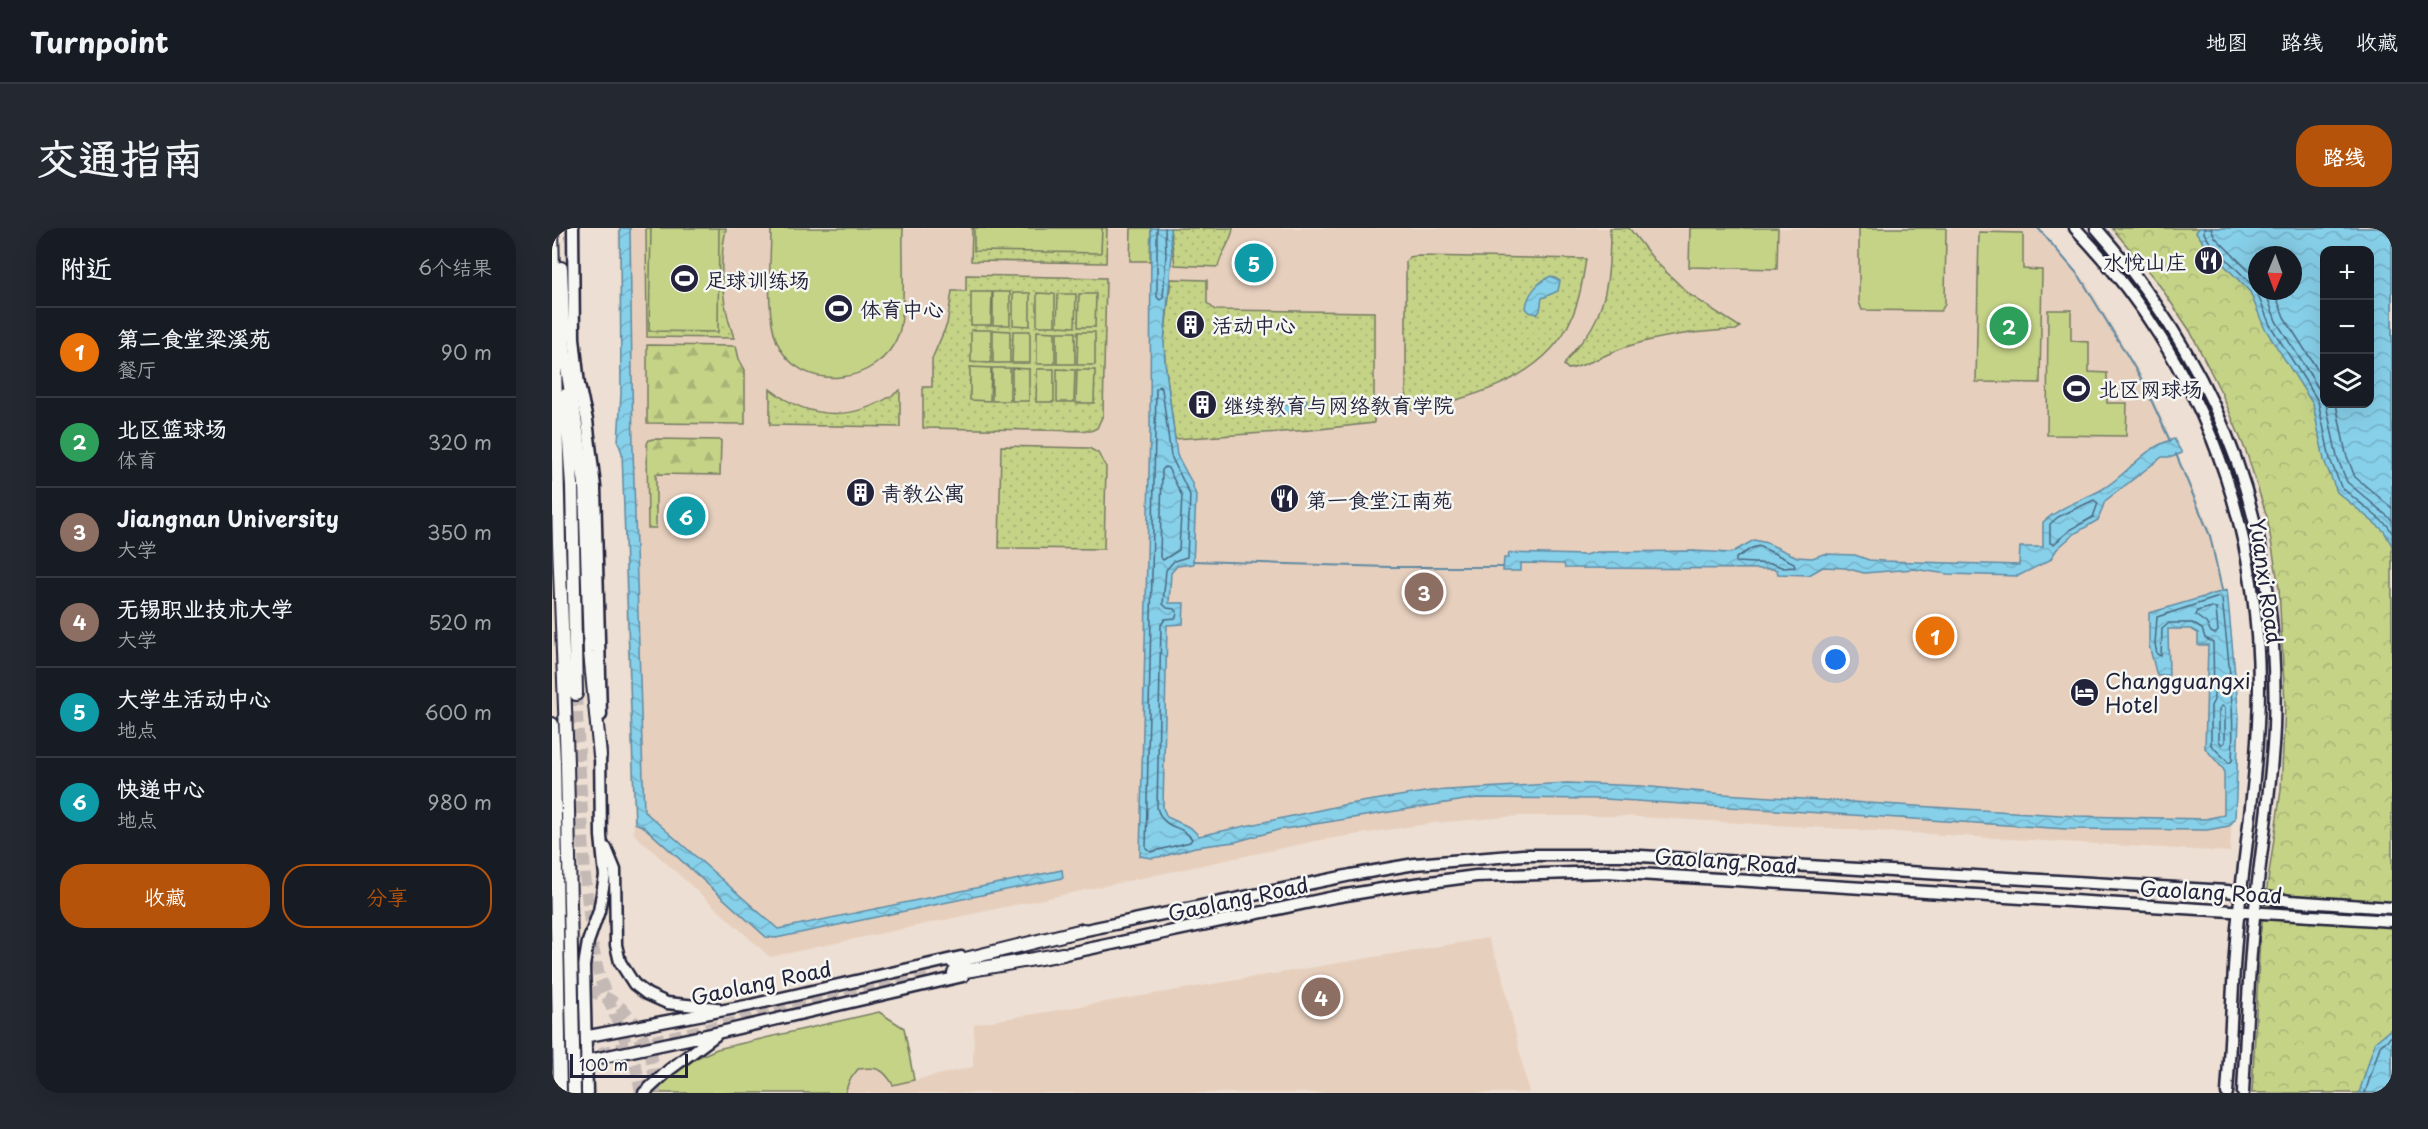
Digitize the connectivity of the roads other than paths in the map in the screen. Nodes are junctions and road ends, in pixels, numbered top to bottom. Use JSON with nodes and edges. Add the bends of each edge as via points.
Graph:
{"nodes":[{"id":1,"x":552,"y":228,"type":"edge"},
{"id":2,"x":560,"y":228,"type":"edge"},
{"id":3,"x":573,"y":228,"type":"edge"},
{"id":4,"x":2076,"y":228,"type":"edge"},
{"id":5,"x":2096,"y":228,"type":"edge"},
{"id":6,"x":564,"y":348,"type":"junction"},
{"id":7,"x":576,"y":694,"type":"tunnel mouth"},
{"id":8,"x":552,"y":724,"type":"edge"},
{"id":9,"x":600,"y":756,"type":"junction"},
{"id":10,"x":601,"y":836,"type":"junction"},
{"id":11,"x":2241,"y":893,"type":"junction"},
{"id":12,"x":2256,"y":895,"type":"junction"},
{"id":13,"x":2392,"y":908,"type":"edge"},
{"id":14,"x":2239,"y":913,"type":"junction"},
{"id":15,"x":2254,"y":914,"type":"junction"},
{"id":16,"x":2392,"y":921,"type":"edge"},
{"id":17,"x":1083,"y":930,"type":"junction"},
{"id":18,"x":1064,"y":954,"type":"junction"},
{"id":19,"x":751,"y":1005,"type":"junction"},
{"id":20,"x":721,"y":1032,"type":"junction"},
{"id":21,"x":585,"y":1038,"type":"junction"},
{"id":22,"x":552,"y":1043,"type":"edge"},
{"id":23,"x":586,"y":1061,"type":"junction"},
{"id":24,"x":552,"y":1068,"type":"edge"},
{"id":25,"x":560,"y":1093,"type":"edge"},
{"id":26,"x":574,"y":1093,"type":"edge"},
{"id":27,"x":587,"y":1093,"type":"edge"},
{"id":28,"x":644,"y":1093,"type":"edge"},
{"id":29,"x":2227,"y":1093,"type":"edge"},
{"id":30,"x":2243,"y":1093,"type":"edge"}],
"edges":[{"from":1,"to":26,"type":"highway","bridge":true},
{"from":2,"to":6,"type":"highway"},
{"from":3,"to":9,"type":"main road","via":[[574,338],[596,496]]},
{"from":4,"to":11,"type":"main road","name":"Yuanxi Road","via":[[2136,299],[2186,380],[2222,460],[2245,544],[2254,595],[2259,686],[2254,786]]},
{"from":5,"to":12,"type":"main road","name":"Yuanxi Road","via":[[2152,296],[2196,366],[2241,470],[2259,536],[2269,594],[2275,683],[2273,741]]},
{"from":6,"to":7,"type":"highway","via":[[572,486]]},
{"from":6,"to":9,"type":"highway","via":[[585,483],[590,652]]},
{"from":8,"to":25,"type":"highway","bridge":true},
{"from":9,"to":10,"type":"main road"},
{"from":10,"to":19,"type":"main road","via":[[615,870],[616,945],[620,962],[634,984],[667,1003],[712,1008]]},
{"from":10,"to":21,"type":"main road","via":[[605,876],[584,966]]},
{"from":11,"to":12,"type":"main road","name":"Gaolang Road"},
{"from":11,"to":14,"type":"main road","name":"Yuanxi Road"},
{"from":11,"to":17,"type":"main road","name":"Gaolang Road","via":[[1624,855],[1523,855],[1415,864]]},
{"from":12,"to":13,"type":"main road","name":"Gaolang Road"},
{"from":12,"to":15,"type":"main road","name":"Yuanxi Road"},
{"from":14,"to":15,"type":"main road","name":"Gaolang Road"},
{"from":14,"to":18,"type":"main road","name":"Gaolang Road","via":[[1606,872],[1547,872],[1400,885]]},
{"from":14,"to":29,"type":"main road","name":"Yuanxi Road"},
{"from":15,"to":16,"type":"main road","name":"Gaolang Road"},
{"from":15,"to":30,"type":"main road","name":"Yuanxi Road"},
{"from":17,"to":18,"type":"highway","name":"Gaolang Road","via":[[954,967]]},
{"from":17,"to":19,"type":"main road","name":"Gaolang Road"},
{"from":18,"to":20,"type":"main road","name":"Gaolang Road"},
{"from":19,"to":21,"type":"main road","name":"Gaolang Road"},
{"from":20,"to":23,"type":"main road","name":"Gaolang Road"},
{"from":20,"to":28,"type":"main road"},
{"from":21,"to":22,"type":"main road","name":"Gaolang Road"},
{"from":21,"to":23,"type":"main road"},
{"from":23,"to":24,"type":"main road","name":"Gaolang Road"},
{"from":23,"to":27,"type":"main road"}]}
